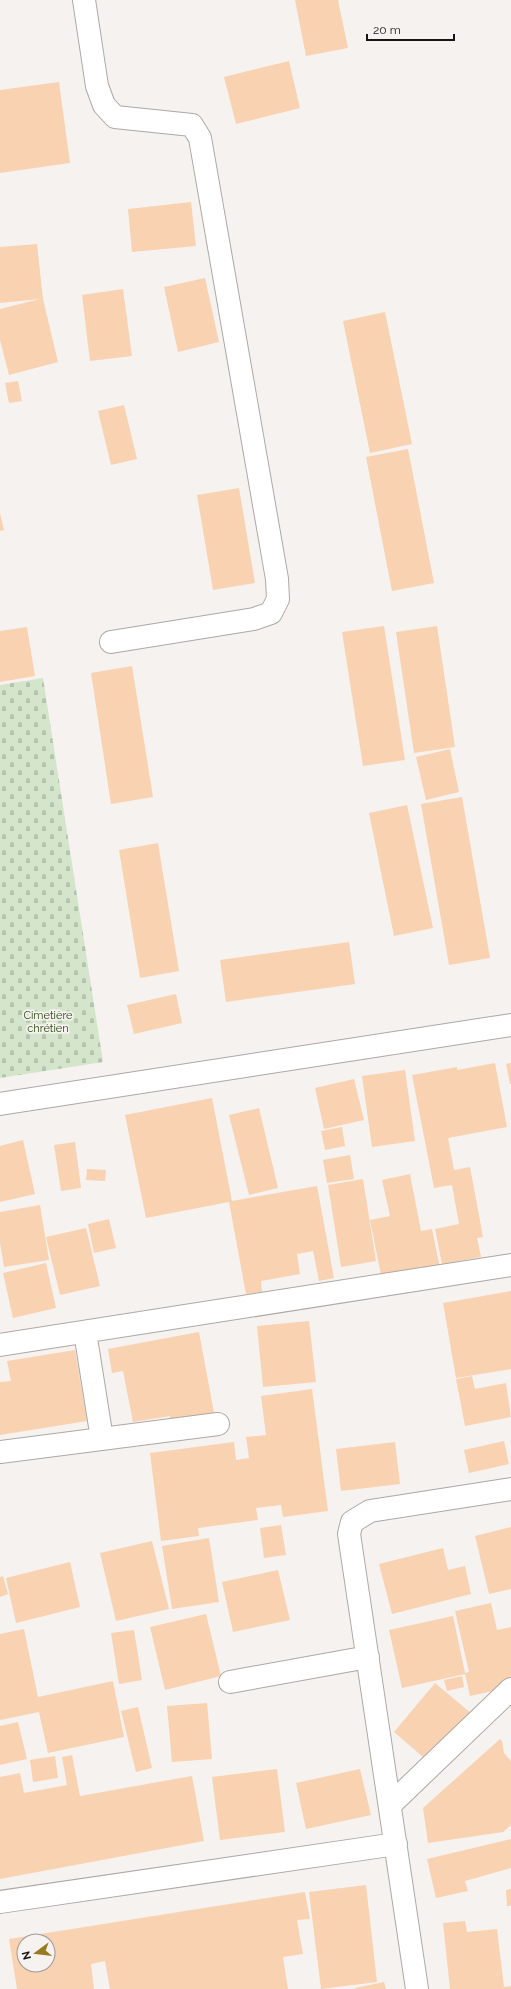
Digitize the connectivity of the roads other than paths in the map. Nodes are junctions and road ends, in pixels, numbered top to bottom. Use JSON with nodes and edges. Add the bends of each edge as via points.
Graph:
{"nodes":[{"id":1,"x":84,"y":0,"type":"edge"},
{"id":2,"x":110,"y":642,"type":"dead end"},
{"id":3,"x":511,"y":1025,"type":"edge"},
{"id":4,"x":0,"y":1104,"type":"edge"},
{"id":5,"x":511,"y":1265,"type":"edge"},
{"id":6,"x":85,"y":1332,"type":"junction"},
{"id":7,"x":0,"y":1345,"type":"edge"},
{"id":8,"x":218,"y":1424,"type":"dead end"},
{"id":9,"x":102,"y":1439,"type":"junction"},
{"id":10,"x":0,"y":1452,"type":"edge"},
{"id":11,"x":511,"y":1489,"type":"edge"},
{"id":12,"x":368,"y":1657,"type":"junction"},
{"id":13,"x":230,"y":1682,"type":"dead end"},
{"id":14,"x":511,"y":1689,"type":"edge"},
{"id":15,"x":390,"y":1805,"type":"junction"},
{"id":16,"x":396,"y":1844,"type":"junction"},
{"id":17,"x":0,"y":1902,"type":"edge"},
{"id":18,"x":417,"y":1989,"type":"edge"}],
"edges":[{"from":1,"to":2,"type":"street","via":[[98,86],[104,105],[115,117],[192,125],[200,138],[277,580],[278,599],[271,613],[254,619]]},
{"from":3,"to":4,"type":"street"},
{"from":5,"to":6,"type":"street"},
{"from":6,"to":7,"type":"street"},
{"from":6,"to":9,"type":"street"},
{"from":8,"to":9,"type":"street"},
{"from":9,"to":10,"type":"street"},
{"from":11,"to":12,"type":"street","via":[[370,1511],[352,1522],[349,1534]]},
{"from":12,"to":13,"type":"street"},
{"from":12,"to":15,"type":"street"},
{"from":14,"to":15,"type":"street"},
{"from":15,"to":16,"type":"street"},
{"from":16,"to":17,"type":"street"},
{"from":16,"to":18,"type":"street"}]}
